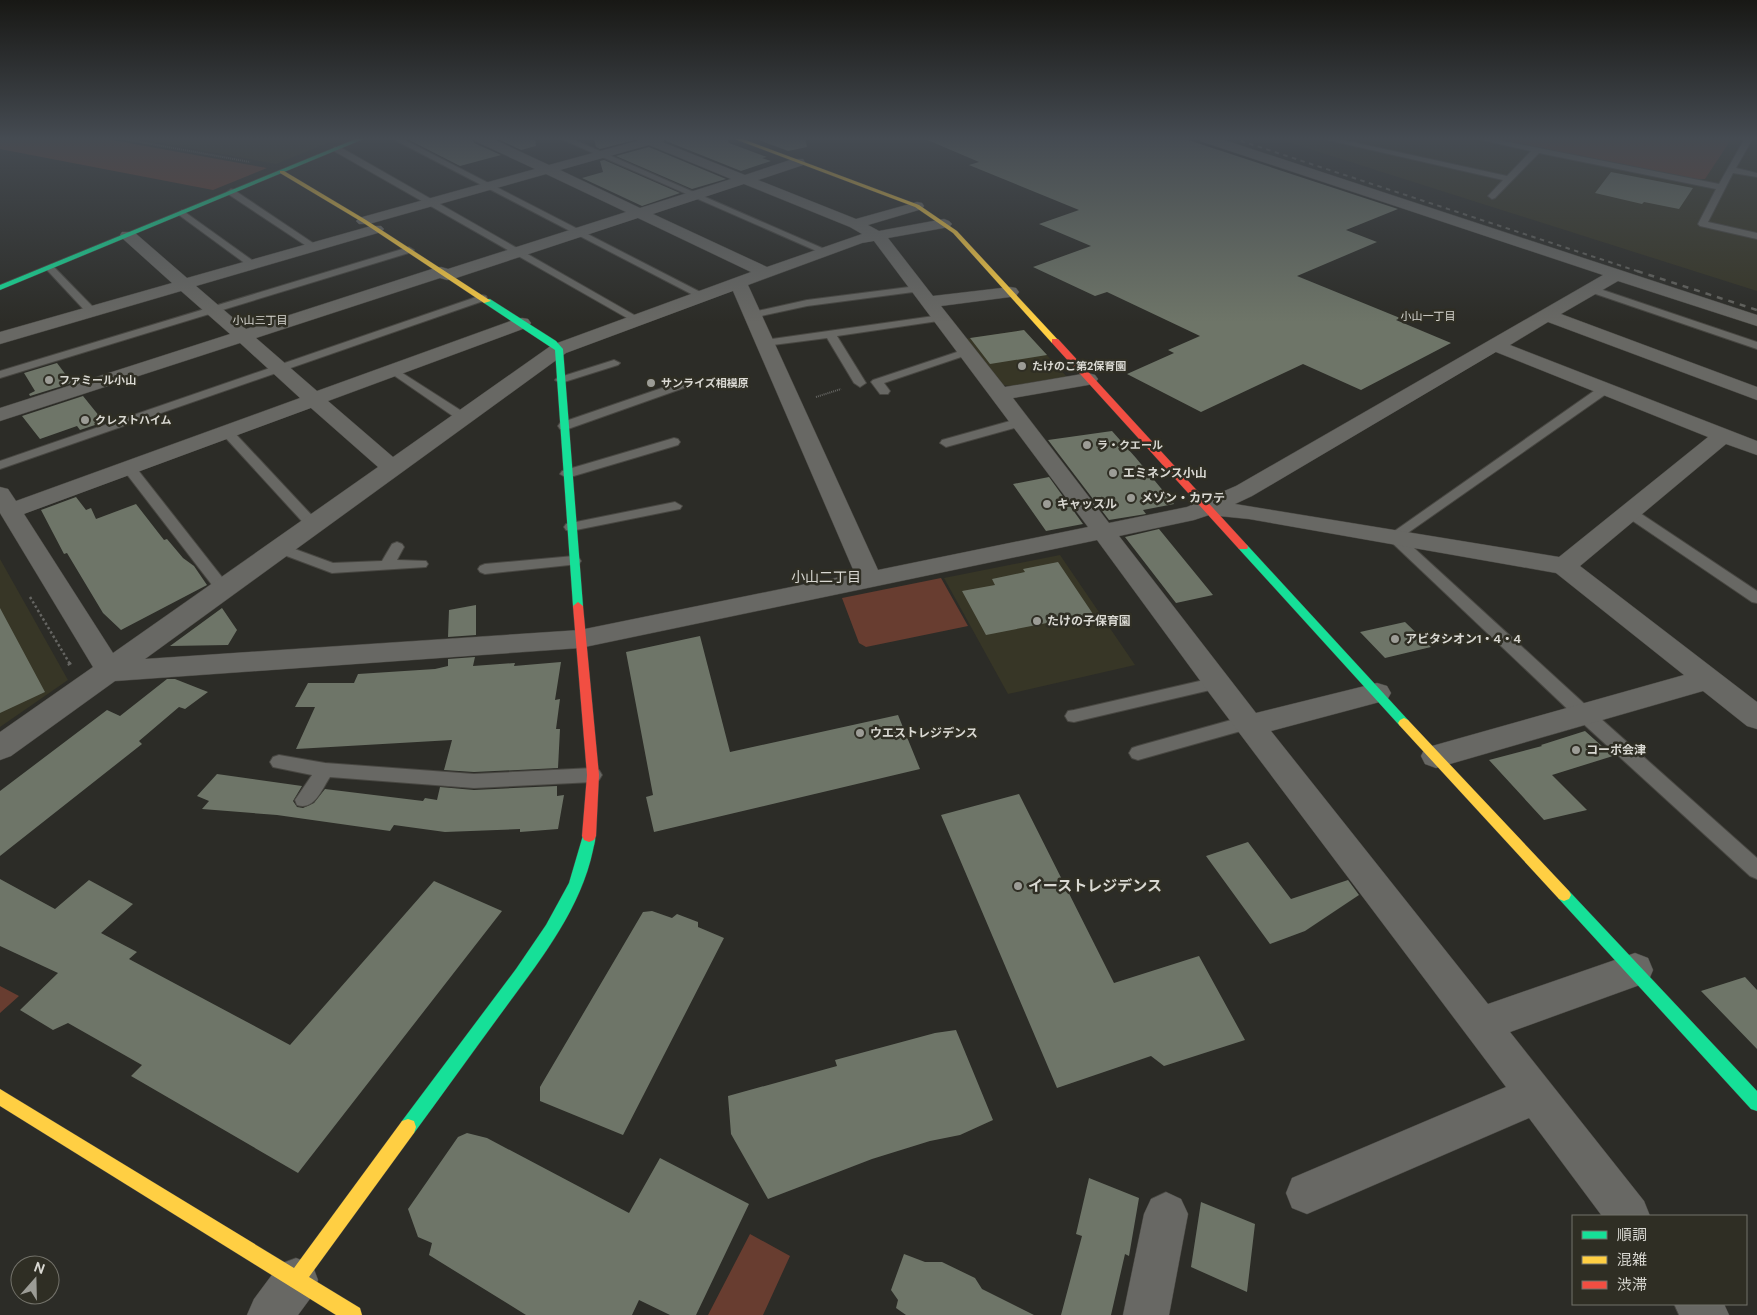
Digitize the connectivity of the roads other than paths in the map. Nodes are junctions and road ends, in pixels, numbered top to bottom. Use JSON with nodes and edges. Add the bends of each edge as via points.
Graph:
{"nodes":[{"id":1,"x":214,"y":199,"type":"edge"},
{"id":2,"x":243,"y":199,"type":"edge"},
{"id":3,"x":327,"y":199,"type":"edge"},
{"id":4,"x":426,"y":199,"type":"edge"},
{"id":5,"x":441,"y":199,"type":"edge"},
{"id":6,"x":515,"y":199,"type":"edge"},
{"id":7,"x":611,"y":199,"type":"edge"},
{"id":8,"x":682,"y":199,"type":"edge"},
{"id":9,"x":705,"y":199,"type":"edge"},
{"id":10,"x":794,"y":199,"type":"edge"},
{"id":11,"x":899,"y":199,"type":"edge"},
{"id":12,"x":1389,"y":199,"type":"edge"},
{"id":13,"x":1715,"y":199,"type":"edge"},
{"id":14,"x":431,"y":202,"type":"junction"},
{"id":15,"x":917,"y":206,"type":"junction"},
{"id":16,"x":182,"y":213,"type":"junction"},
{"id":17,"x":640,"y":213,"type":"junction"},
{"id":18,"x":855,"y":224,"type":"junction"},
{"id":19,"x":944,"y":224,"type":"junction"},
{"id":20,"x":370,"y":225,"type":"junction"},
{"id":21,"x":579,"y":233,"type":"junction"},
{"id":22,"x":128,"y":235,"type":"junction"},
{"id":23,"x":878,"y":236,"type":"junction"},
{"id":24,"x":1757,"y":236,"type":"edge"},
{"id":25,"x":314,"y":247,"type":"junction"},
{"id":26,"x":409,"y":250,"type":"junction"},
{"id":27,"x":824,"y":251,"type":"junction"},
{"id":28,"x":518,"y":252,"type":"junction"},
{"id":29,"x":253,"y":265,"type":"junction"},
{"id":30,"x":50,"y":268,"type":"junction"},
{"id":31,"x":444,"y":273,"type":"junction"},
{"id":32,"x":766,"y":273,"type":"junction"},
{"id":33,"x":1616,"y":275,"type":"junction"},
{"id":34,"x":738,"y":283,"type":"junction"},
{"id":35,"x":185,"y":285,"type":"junction"},
{"id":36,"x":0,"y":288,"type":"edge"},
{"id":37,"x":917,"y":289,"type":"junction"},
{"id":38,"x":1591,"y":289,"type":"junction"},
{"id":39,"x":1010,"y":292,"type":"junction"},
{"id":40,"x":704,"y":296,"type":"junction"},
{"id":41,"x":482,"y":298,"type":"junction"},
{"id":42,"x":929,"y":302,"type":"junction"},
{"id":43,"x":213,"y":310,"type":"junction"},
{"id":44,"x":92,"y":312,"type":"junction"},
{"id":45,"x":752,"y":314,"type":"junction"},
{"id":46,"x":1546,"y":315,"type":"junction"},
{"id":47,"x":941,"y":318,"type":"junction"},
{"id":48,"x":638,"y":320,"type":"junction"},
{"id":49,"x":1757,"y":321,"type":"edge"},
{"id":50,"x":522,"y":323,"type":"junction"},
{"id":51,"x":830,"y":334,"type":"junction"},
{"id":52,"x":243,"y":336,"type":"junction"},
{"id":53,"x":0,"y":338,"type":"edge"},
{"id":54,"x":765,"y":343,"type":"junction"},
{"id":55,"x":1494,"y":345,"type":"junction"},
{"id":56,"x":1757,"y":346,"type":"edge"},
{"id":57,"x":559,"y":349,"type":"junction"},
{"id":58,"x":966,"y":352,"type":"junction"},
{"id":59,"x":614,"y":363,"type":"dead end"},
{"id":60,"x":278,"y":367,"type":"junction"},
{"id":61,"x":393,"y":370,"type":"junction"},
{"id":62,"x":0,"y":375,"type":"edge"},
{"id":63,"x":1088,"y":378,"type":"junction"},
{"id":64,"x":561,"y":380,"type":"junction"},
{"id":65,"x":691,"y":382,"type":"dead end"},
{"id":66,"x":860,"y":383,"type":"dead end"},
{"id":67,"x":1605,"y":389,"type":"junction"},
{"id":68,"x":884,"y":391,"type":"dead end"},
{"id":69,"x":1000,"y":394,"type":"junction"},
{"id":70,"x":1757,"y":394,"type":"edge"},
{"id":71,"x":314,"y":399,"type":"junction"},
{"id":72,"x":0,"y":415,"type":"edge"},
{"id":73,"x":464,"y":418,"type":"junction"},
{"id":74,"x":1021,"y":422,"type":"junction"},
{"id":75,"x":564,"y":426,"type":"junction"},
{"id":76,"x":227,"y":432,"type":"junction"},
{"id":77,"x":1723,"y":436,"type":"junction"},
{"id":78,"x":674,"y":442,"type":"dead end"},
{"id":79,"x":946,"y":443,"type":"dead end"},
{"id":80,"x":1757,"y":449,"type":"edge"},
{"id":81,"x":0,"y":464,"type":"edge"},
{"id":82,"x":128,"y":468,"type":"junction"},
{"id":83,"x":393,"y":469,"type":"junction"},
{"id":84,"x":567,"y":474,"type":"junction"},
{"id":85,"x":6,"y":503,"type":"edge"},
{"id":86,"x":675,"y":506,"type":"dead end"},
{"id":87,"x":1209,"y":508,"type":"junction"},
{"id":88,"x":1629,"y":512,"type":"junction"},
{"id":89,"x":314,"y":526,"type":"junction"},
{"id":90,"x":571,"y":527,"type":"junction"},
{"id":91,"x":1104,"y":532,"type":"junction"},
{"id":92,"x":1393,"y":537,"type":"junction"},
{"id":93,"x":397,"y":547,"type":"dead end"},
{"id":94,"x":281,"y":549,"type":"junction"},
{"id":95,"x":574,"y":561,"type":"junction"},
{"id":96,"x":421,"y":564,"type":"dead end"},
{"id":97,"x":387,"y":566,"type":"junction"},
{"id":98,"x":1564,"y":566,"type":"junction"},
{"id":99,"x":485,"y":569,"type":"dead end"},
{"id":100,"x":870,"y":579,"type":"junction"},
{"id":101,"x":224,"y":590,"type":"junction"},
{"id":102,"x":1757,"y":598,"type":"edge"},
{"id":103,"x":580,"y":639,"type":"junction"},
{"id":104,"x":110,"y":670,"type":"junction"},
{"id":105,"x":1708,"y":679,"type":"junction"},
{"id":106,"x":1217,"y":683,"type":"junction"},
{"id":107,"x":1377,"y":693,"type":"junction"},
{"id":108,"x":1584,"y":714,"type":"junction"},
{"id":109,"x":1074,"y":716,"type":"dead end"},
{"id":110,"x":1757,"y":718,"type":"edge"},
{"id":111,"x":1250,"y":723,"type":"junction"},
{"id":112,"x":0,"y":748,"type":"edge"},
{"id":113,"x":1138,"y":753,"type":"dead end"},
{"id":114,"x":1436,"y":756,"type":"junction"},
{"id":115,"x":279,"y":762,"type":"dead end"},
{"id":116,"x":325,"y":770,"type":"junction"},
{"id":117,"x":593,"y":774,"type":"junction"},
{"id":118,"x":304,"y":800,"type":"dead end"},
{"id":119,"x":1757,"y":870,"type":"edge"},
{"id":120,"x":1635,"y":970,"type":"junction"},
{"id":121,"x":1482,"y":1024,"type":"junction"},
{"id":122,"x":1535,"y":1095,"type":"junction"},
{"id":123,"x":0,"y":1097,"type":"edge"},
{"id":124,"x":1757,"y":1102,"type":"edge"},
{"id":125,"x":1307,"y":1193,"type":"dead end"},
{"id":126,"x":1166,"y":1214,"type":"dead end"},
{"id":127,"x":1628,"y":1215,"type":"edge"},
{"id":128,"x":296,"y":1280,"type":"junction"},
{"id":129,"x":1698,"y":1305,"type":"edge"},
{"id":130,"x":270,"y":1315,"type":"edge"},
{"id":131,"x":353,"y":1315,"type":"edge"},
{"id":132,"x":1146,"y":1315,"type":"edge"},
{"id":133,"x":1706,"y":1315,"type":"edge"}],
"edges":[{"from":1,"to":16,"type":"street"},
{"from":2,"to":25,"type":"lane"},
{"from":3,"to":20,"type":"street"},
{"from":4,"to":14,"type":"lane"},
{"from":5,"to":14,"type":"street"},
{"from":6,"to":21,"type":"lane"},
{"from":7,"to":17,"type":"street"},
{"from":8,"to":17,"type":"street"},
{"from":9,"to":27,"type":"lane"},
{"from":10,"to":18,"type":"street"},
{"from":11,"to":15,"type":"street"},
{"from":12,"to":33,"type":"street"},
{"from":13,"to":24,"type":"lane","via":[[1703,224]]},
{"from":14,"to":20,"type":"street"},
{"from":14,"to":28,"type":"lane"},
{"from":15,"to":18,"type":"street"},
{"from":15,"to":19,"type":"street"},
{"from":16,"to":22,"type":"street"},
{"from":16,"to":29,"type":"lane"},
{"from":17,"to":21,"type":"street"},
{"from":17,"to":32,"type":"street"},
{"from":18,"to":23,"type":"street"},
{"from":19,"to":23,"type":"street"},
{"from":19,"to":39,"type":"street"},
{"from":20,"to":25,"type":"street"},
{"from":20,"to":26,"type":"street"},
{"from":21,"to":28,"type":"street"},
{"from":21,"to":40,"type":"lane"},
{"from":22,"to":30,"type":"street"},
{"from":22,"to":35,"type":"street"},
{"from":23,"to":27,"type":"street"},
{"from":23,"to":37,"type":"street"},
{"from":25,"to":29,"type":"street"},
{"from":26,"to":31,"type":"street"},
{"from":26,"to":43,"type":"lane"},
{"from":27,"to":32,"type":"street"},
{"from":28,"to":31,"type":"street"},
{"from":28,"to":48,"type":"lane"},
{"from":29,"to":35,"type":"street"},
{"from":30,"to":36,"type":"street"},
{"from":30,"to":44,"type":"lane"},
{"from":31,"to":41,"type":"street"},
{"from":31,"to":52,"type":"street"},
{"from":32,"to":34,"type":"street"},
{"from":33,"to":38,"type":"street"},
{"from":33,"to":49,"type":"street"},
{"from":34,"to":40,"type":"street"},
{"from":34,"to":45,"type":"street"},
{"from":35,"to":43,"type":"street"},
{"from":35,"to":44,"type":"street"},
{"from":37,"to":42,"type":"street"},
{"from":37,"to":45,"type":"lane","via":[[807,303]]},
{"from":38,"to":46,"type":"street"},
{"from":38,"to":56,"type":"lane"},
{"from":39,"to":42,"type":"street"},
{"from":39,"to":63,"type":"street"},
{"from":40,"to":48,"type":"street"},
{"from":41,"to":50,"type":"street"},
{"from":41,"to":60,"type":"lane"},
{"from":42,"to":47,"type":"street"},
{"from":43,"to":52,"type":"street"},
{"from":43,"to":62,"type":"lane"},
{"from":44,"to":53,"type":"street"},
{"from":45,"to":54,"type":"street"},
{"from":46,"to":55,"type":"street"},
{"from":46,"to":70,"type":"street"},
{"from":47,"to":51,"type":"lane"},
{"from":47,"to":58,"type":"street"},
{"from":48,"to":57,"type":"street"},
{"from":50,"to":57,"type":"street"},
{"from":50,"to":61,"type":"street"},
{"from":51,"to":54,"type":"lane"},
{"from":51,"to":66,"type":"lane"},
{"from":52,"to":60,"type":"street"},
{"from":52,"to":72,"type":"street"},
{"from":54,"to":100,"type":"street"},
{"from":55,"to":67,"type":"street"},
{"from":55,"to":87,"type":"street","via":[[1244,491]]},
{"from":57,"to":64,"type":"street"},
{"from":57,"to":73,"type":"street"},
{"from":58,"to":68,"type":"lane","via":[[877,382]]},
{"from":58,"to":69,"type":"street"},
{"from":59,"to":64,"type":"lane"},
{"from":60,"to":71,"type":"street"},
{"from":60,"to":81,"type":"lane"},
{"from":61,"to":71,"type":"street"},
{"from":61,"to":73,"type":"lane"},
{"from":63,"to":69,"type":"street"},
{"from":63,"to":87,"type":"street"},
{"from":64,"to":75,"type":"street"},
{"from":65,"to":75,"type":"lane"},
{"from":67,"to":77,"type":"street"},
{"from":67,"to":92,"type":"lane"},
{"from":69,"to":74,"type":"street"},
{"from":71,"to":76,"type":"street"},
{"from":71,"to":83,"type":"street"},
{"from":73,"to":83,"type":"street"},
{"from":74,"to":79,"type":"lane"},
{"from":74,"to":91,"type":"street"},
{"from":75,"to":84,"type":"street"},
{"from":76,"to":82,"type":"street"},
{"from":76,"to":89,"type":"lane"},
{"from":77,"to":80,"type":"street"},
{"from":77,"to":88,"type":"street"},
{"from":78,"to":84,"type":"lane"},
{"from":82,"to":85,"type":"street"},
{"from":82,"to":101,"type":"lane"},
{"from":83,"to":89,"type":"street"},
{"from":84,"to":90,"type":"street"},
{"from":85,"to":104,"type":"street"},
{"from":86,"to":90,"type":"lane"},
{"from":87,"to":91,"type":"street"},
{"from":87,"to":92,"type":"street"},
{"from":87,"to":107,"type":"street"},
{"from":88,"to":98,"type":"street"},
{"from":88,"to":102,"type":"lane"},
{"from":89,"to":94,"type":"street"},
{"from":90,"to":95,"type":"street"},
{"from":91,"to":100,"type":"street"},
{"from":91,"to":106,"type":"street"},
{"from":92,"to":98,"type":"street"},
{"from":92,"to":108,"type":"lane"},
{"from":93,"to":97,"type":"lane"},
{"from":94,"to":97,"type":"lane","via":[[332,568]]},
{"from":94,"to":101,"type":"street"},
{"from":95,"to":99,"type":"lane"},
{"from":95,"to":103,"type":"street"},
{"from":96,"to":97,"type":"lane"},
{"from":98,"to":105,"type":"street"},
{"from":100,"to":103,"type":"street"},
{"from":101,"to":104,"type":"street"},
{"from":103,"to":104,"type":"street"},
{"from":103,"to":117,"type":"street"},
{"from":104,"to":112,"type":"street"},
{"from":105,"to":108,"type":"street"},
{"from":105,"to":110,"type":"street"},
{"from":106,"to":109,"type":"lane"},
{"from":106,"to":111,"type":"street"},
{"from":107,"to":111,"type":"street"},
{"from":107,"to":114,"type":"street"},
{"from":108,"to":114,"type":"street"},
{"from":108,"to":119,"type":"lane"},
{"from":111,"to":113,"type":"lane"},
{"from":111,"to":121,"type":"street"},
{"from":114,"to":120,"type":"street"},
{"from":115,"to":116,"type":"lane"},
{"from":116,"to":117,"type":"lane","via":[[474,781]]},
{"from":116,"to":118,"type":"lane"},
{"from":117,"to":128,"type":"street","via":[[588,841],[580,874],[559,914],[522,972]]},
{"from":120,"to":121,"type":"street"},
{"from":120,"to":124,"type":"street"},
{"from":121,"to":122,"type":"street"},
{"from":122,"to":125,"type":"street"},
{"from":122,"to":127,"type":"street"},
{"from":123,"to":128,"type":"street"},
{"from":126,"to":132,"type":"street"},
{"from":128,"to":130,"type":"street"},
{"from":128,"to":131,"type":"street"},
{"from":129,"to":133,"type":"street"}]}
